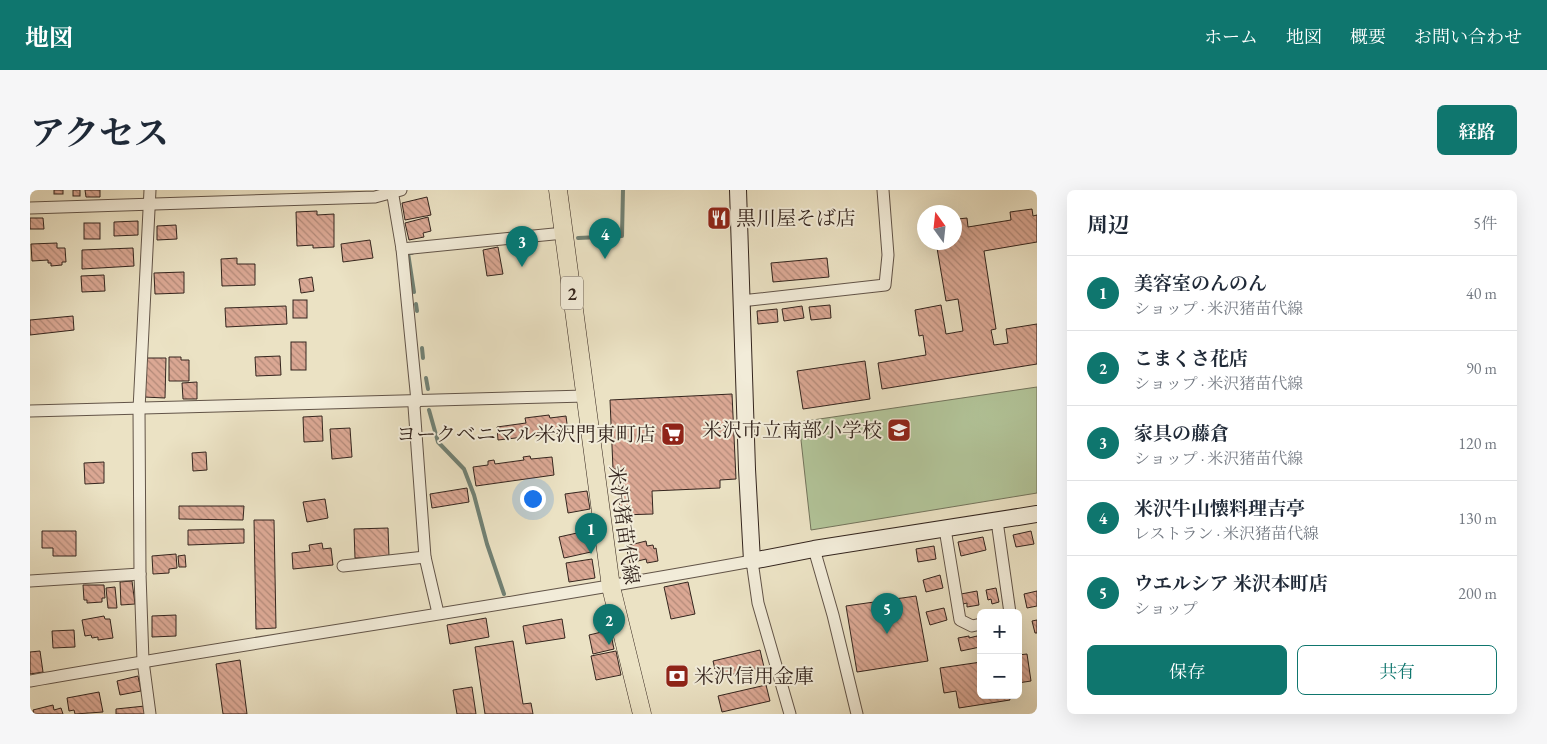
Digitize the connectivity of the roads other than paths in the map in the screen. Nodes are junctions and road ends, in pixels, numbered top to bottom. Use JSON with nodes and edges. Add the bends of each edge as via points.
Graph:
{"nodes":[{"id":1,"x":150,"y":190,"type":"edge"},
{"id":2,"x":558,"y":190,"type":"edge"},
{"id":3,"x":738,"y":190,"type":"edge"},
{"id":4,"x":883,"y":190,"type":"edge"},
{"id":5,"x":395,"y":191,"type":"edge"},
{"id":6,"x":249,"y":196,"type":"edge"},
{"id":7,"x":149,"y":204,"type":"junction"},
{"id":8,"x":30,"y":208,"type":"edge"},
{"id":9,"x":564,"y":233,"type":"junction"},
{"id":10,"x":402,"y":249,"type":"junction"},
{"id":11,"x":741,"y":301,"type":"junction"},
{"id":12,"x":586,"y":396,"type":"junction"},
{"id":13,"x":417,"y":400,"type":"junction"},
{"id":14,"x":139,"y":409,"type":"junction"},
{"id":15,"x":30,"y":412,"type":"edge"},
{"id":16,"x":1037,"y":514,"type":"edge"},
{"id":17,"x":997,"y":521,"type":"junction"},
{"id":18,"x":945,"y":530,"type":"junction"},
{"id":19,"x":814,"y":549,"type":"junction"},
{"id":20,"x":425,"y":557,"type":"junction"},
{"id":21,"x":752,"y":561,"type":"junction"},
{"id":22,"x":343,"y":566,"type":"dead end"},
{"id":23,"x":140,"y":574,"type":"junction"},
{"id":24,"x":30,"y":581,"type":"edge"},
{"id":25,"x":610,"y":587,"type":"junction"},
{"id":26,"x":1009,"y":609,"type":"edge"},
{"id":27,"x":438,"y":613,"type":"junction"},
{"id":28,"x":977,"y":625,"type":"edge"},
{"id":29,"x":143,"y":662,"type":"junction"},
{"id":30,"x":30,"y":682,"type":"edge"},
{"id":31,"x":150,"y":714,"type":"edge"},
{"id":32,"x":642,"y":714,"type":"edge"},
{"id":33,"x":789,"y":714,"type":"edge"},
{"id":34,"x":857,"y":714,"type":"edge"}],
"edges":[{"from":1,"to":7,"type":"street"},
{"from":2,"to":9,"type":"main road","name":"米沢猪苗代線","number":"2"},
{"from":3,"to":11,"type":"street"},
{"from":4,"to":11,"type":"street","via":[[888,255],[884,285]]},
{"from":5,"to":6,"type":"street","via":[[376,197]]},
{"from":5,"to":10,"type":"street"},
{"from":6,"to":7,"type":"street"},
{"from":7,"to":8,"type":"street"},
{"from":7,"to":14,"type":"street"},
{"from":9,"to":10,"type":"street"},
{"from":9,"to":12,"type":"main road","name":"米沢猪苗代線","number":"2"},
{"from":10,"to":13,"type":"street"},
{"from":11,"to":21,"type":"street"},
{"from":12,"to":13,"type":"street"},
{"from":12,"to":25,"type":"main road","name":"米沢猪苗代線","number":"2"},
{"from":13,"to":14,"type":"street"},
{"from":13,"to":20,"type":"street","via":[[414,406]]},
{"from":14,"to":15,"type":"street"},
{"from":14,"to":23,"type":"street"},
{"from":16,"to":17,"type":"street"},
{"from":17,"to":18,"type":"street"},
{"from":17,"to":26,"type":"street"},
{"from":18,"to":19,"type":"street"},
{"from":18,"to":28,"type":"street","via":[[960,620]]},
{"from":19,"to":21,"type":"street"},
{"from":19,"to":34,"type":"street"},
{"from":20,"to":22,"type":"street"},
{"from":20,"to":27,"type":"street"},
{"from":21,"to":25,"type":"street"},
{"from":21,"to":33,"type":"street","via":[[758,603]]},
{"from":23,"to":24,"type":"street"},
{"from":23,"to":29,"type":"street"},
{"from":25,"to":27,"type":"street"},
{"from":25,"to":32,"type":"main road","name":"米沢猪苗代線","number":"2"},
{"from":27,"to":29,"type":"street"},
{"from":29,"to":30,"type":"street"},
{"from":29,"to":31,"type":"street"}]}
